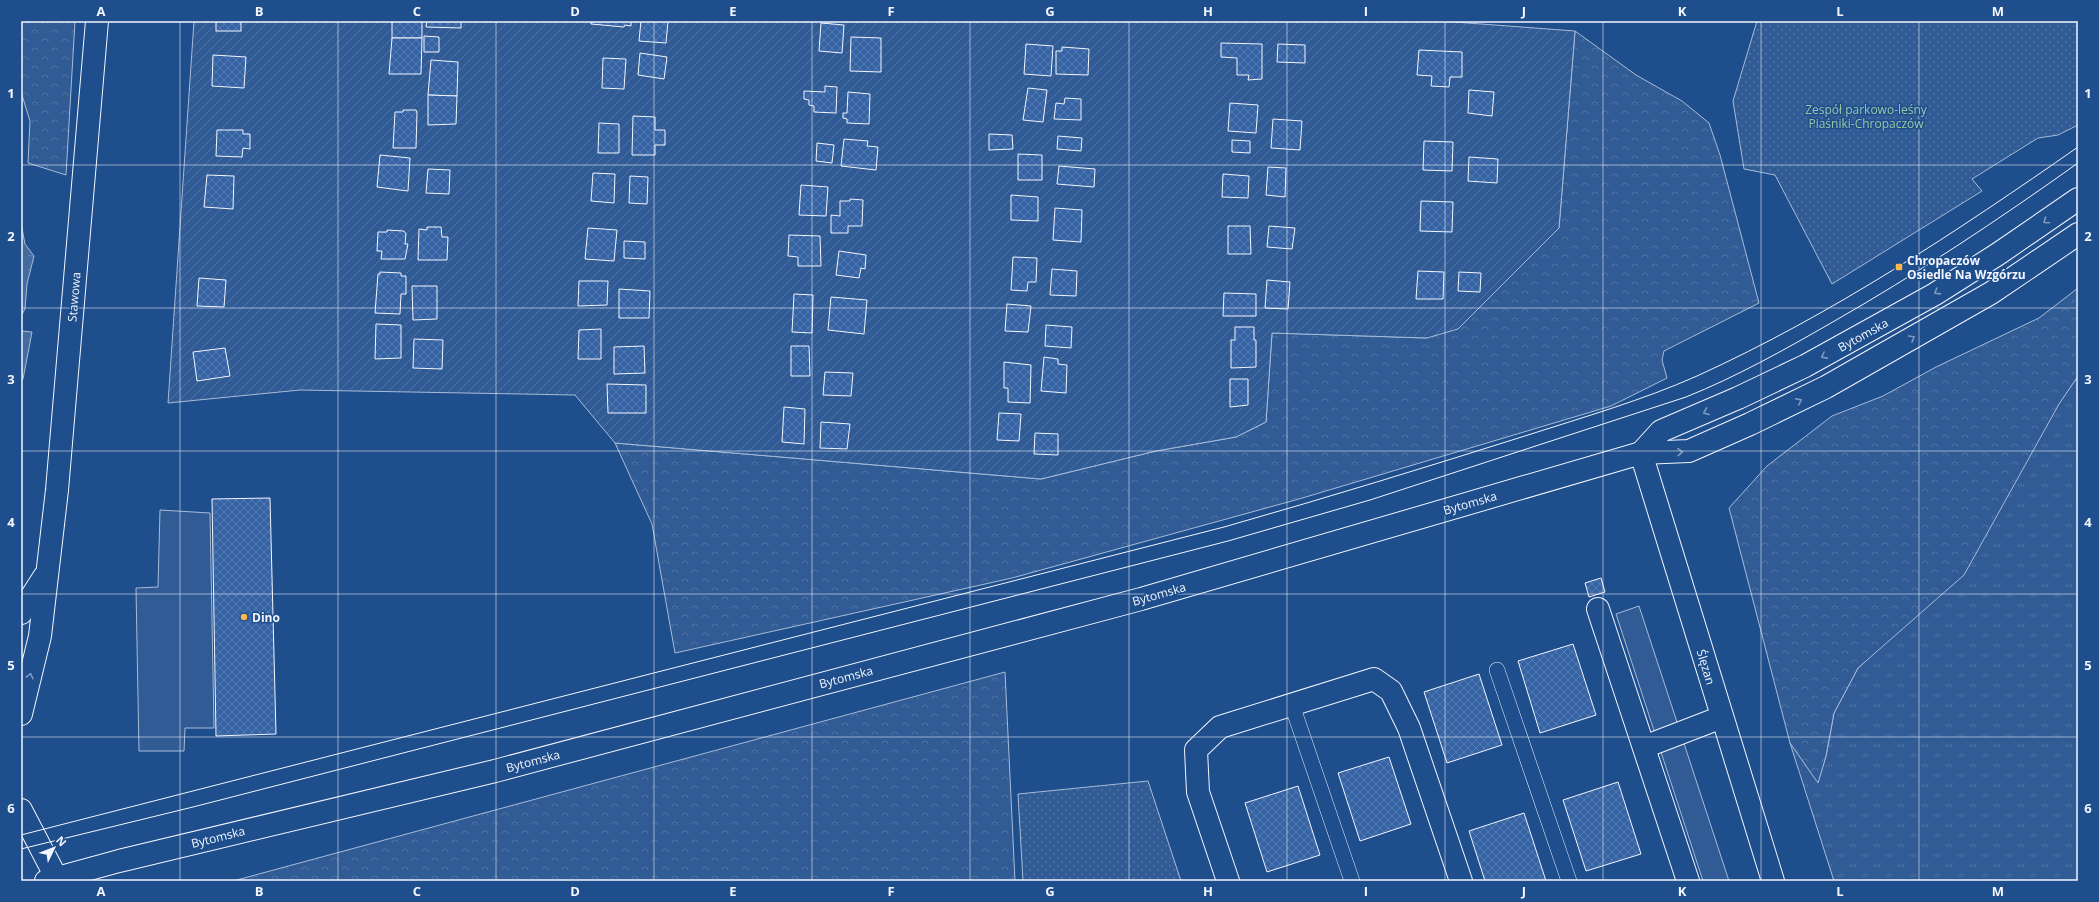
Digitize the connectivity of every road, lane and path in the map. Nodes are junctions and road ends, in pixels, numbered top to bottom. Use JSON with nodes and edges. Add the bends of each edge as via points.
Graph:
{"nodes":[{"id":1,"x":97,"y":21,"type":"edge"},
{"id":2,"x":2078,"y":199,"type":"edge"},
{"id":3,"x":2078,"y":234,"type":"edge"},
{"id":4,"x":1641,"y":453,"type":"junction"},
{"id":5,"x":46,"y":572,"type":"junction"},
{"id":6,"x":1598,"y":609,"type":"dead end"},
{"id":7,"x":21,"y":613,"type":"edge"},
{"id":8,"x":1497,"y":670,"type":"dead end"},
{"id":9,"x":1292,"y":705,"type":"junction"},
{"id":10,"x":21,"y":714,"type":"edge"},
{"id":11,"x":1722,"y":717,"type":"junction"},
{"id":12,"x":1644,"y":747,"type":"junction"},
{"id":13,"x":21,"y":810,"type":"edge"},
{"id":14,"x":52,"y":880,"type":"edge"},
{"id":15,"x":1228,"y":881,"type":"edge"},
{"id":16,"x":1352,"y":881,"type":"edge"},
{"id":17,"x":1461,"y":881,"type":"edge"},
{"id":18,"x":1570,"y":881,"type":"edge"},
{"id":19,"x":1688,"y":881,"type":"edge"},
{"id":20,"x":1773,"y":881,"type":"edge"}],
"edges":[{"from":1,"to":5,"type":"main road","name":"Stawowa","via":[[62,428]]},
{"from":2,"to":4,"type":"main road","name":"Bytomska","one_way":true,"via":[[1935,294],[1805,366],[1738,398],[1661,430]]},
{"from":4,"to":3,"type":"main road","name":"Bytomska","one_way":true,"via":[[1689,451],[1826,387],[1991,293]]},
{"from":4,"to":11,"type":"main road","name":"Ślęzan"},
{"from":4,"to":14,"type":"main road","name":"Bytomska","via":[[1141,599],[495,771],[119,861]]},
{"from":5,"to":7,"type":"main road"},
{"from":10,"to":5,"type":"main road","name":"Stawowa","one_way":true,"via":[[40,636]]},
{"from":6,"to":12,"type":"main road"},
{"from":8,"to":18,"type":"lane"},
{"from":9,"to":15,"type":"main road","via":[[1220,727],[1196,750],[1198,792]]},
{"from":9,"to":16,"type":"lane"},
{"from":9,"to":17,"type":"main road","via":[[1374,679],[1391,691],[1409,728]]},
{"from":11,"to":12,"type":"main road"},
{"from":11,"to":20,"type":"main road","name":"Ślęzan"},
{"from":12,"to":19,"type":"main road"},
{"from":13,"to":14,"type":"main road"}]}
